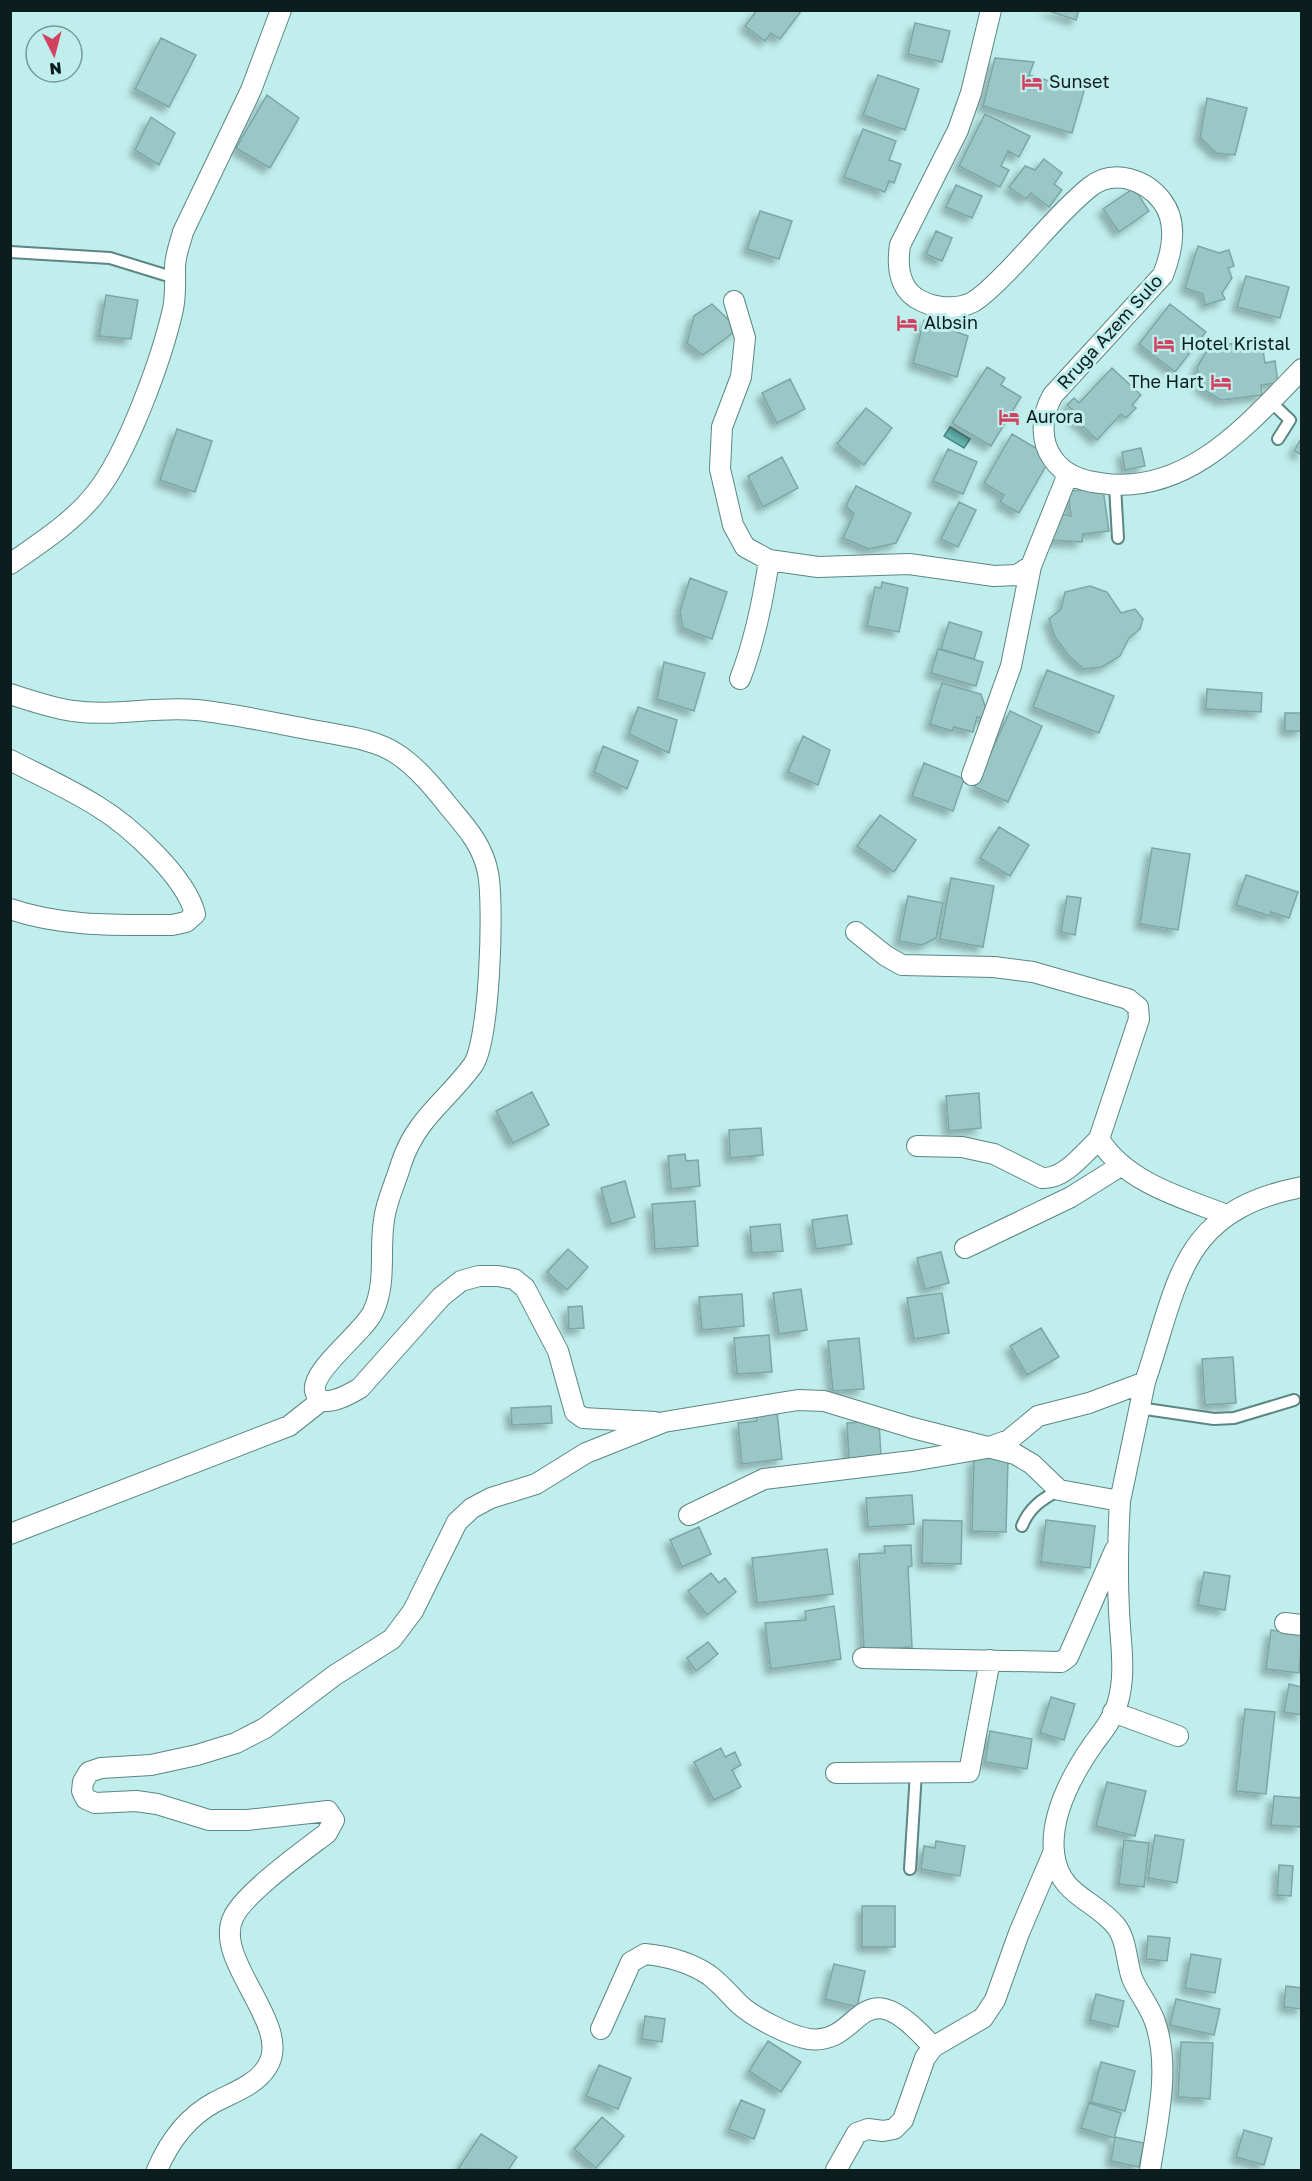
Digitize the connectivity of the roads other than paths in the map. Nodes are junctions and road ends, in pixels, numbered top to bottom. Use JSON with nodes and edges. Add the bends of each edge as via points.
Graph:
{"nodes":[{"id":1,"x":281,"y":10,"type":"edge"},
{"id":2,"x":991,"y":10,"type":"edge"},
{"id":3,"x":10,"y":252,"type":"edge"},
{"id":4,"x":176,"y":278,"type":"junction"},
{"id":5,"x":734,"y":300,"type":"dead end"},
{"id":6,"x":1302,"y":369,"type":"edge"},
{"id":7,"x":1270,"y":401,"type":"junction"},
{"id":8,"x":1278,"y":439,"type":"dead end"},
{"id":9,"x":1068,"y":474,"type":"junction"},
{"id":10,"x":1115,"y":486,"type":"junction"},
{"id":11,"x":1118,"y":537,"type":"dead end"},
{"id":12,"x":769,"y":560,"type":"junction"},
{"id":13,"x":10,"y":564,"type":"edge"},
{"id":14,"x":1031,"y":566,"type":"junction"},
{"id":15,"x":740,"y":679,"type":"dead end"},
{"id":16,"x":10,"y":694,"type":"edge"},
{"id":17,"x":10,"y":760,"type":"edge"},
{"id":18,"x":972,"y":775,"type":"dead end"},
{"id":19,"x":10,"y":909,"type":"edge"},
{"id":20,"x":856,"y":932,"type":"dead end"},
{"id":21,"x":1099,"y":1139,"type":"junction"},
{"id":22,"x":917,"y":1146,"type":"dead end"},
{"id":23,"x":1122,"y":1165,"type":"junction"},
{"id":24,"x":1302,"y":1187,"type":"edge"},
{"id":25,"x":1227,"y":1215,"type":"junction"},
{"id":26,"x":966,"y":1248,"type":"dead end"},
{"id":27,"x":1145,"y":1382,"type":"junction"},
{"id":28,"x":322,"y":1400,"type":"junction"},
{"id":29,"x":1294,"y":1400,"type":"dead end"},
{"id":30,"x":1139,"y":1408,"type":"junction"},
{"id":31,"x":664,"y":1422,"type":"junction"},
{"id":32,"x":987,"y":1448,"type":"junction"},
{"id":33,"x":1059,"y":1490,"type":"junction"},
{"id":34,"x":1120,"y":1501,"type":"junction"},
{"id":35,"x":688,"y":1515,"type":"dead end"},
{"id":36,"x":1022,"y":1526,"type":"dead end"},
{"id":37,"x":10,"y":1534,"type":"edge"},
{"id":38,"x":1118,"y":1542,"type":"junction"},
{"id":39,"x":863,"y":1658,"type":"dead end"},
{"id":40,"x":990,"y":1660,"type":"junction"},
{"id":41,"x":1113,"y":1712,"type":"junction"},
{"id":42,"x":1178,"y":1736,"type":"dead end"},
{"id":43,"x":916,"y":1772,"type":"junction"},
{"id":44,"x":836,"y":1773,"type":"dead end"},
{"id":45,"x":1054,"y":1851,"type":"junction"},
{"id":46,"x":910,"y":1869,"type":"dead end"},
{"id":47,"x":601,"y":2030,"type":"dead end"},
{"id":48,"x":933,"y":2047,"type":"junction"},
{"id":49,"x":158,"y":2170,"type":"edge"},
{"id":50,"x":836,"y":2170,"type":"edge"},
{"id":51,"x":1150,"y":2170,"type":"edge"}],
"edges":[{"from":1,"to":4,"type":"street","via":[[251,90],[183,232]]},
{"from":2,"to":9,"type":"street","name":"Rruga Azem Sulo","via":[[958,130],[900,245],[898,262],[908,292],[939,308],[972,302],[995,284],[1091,186],[1106,179],[1120,177],[1141,182],[1156,192],[1172,224],[1163,275],[1053,395],[1045,409],[1043,428],[1047,446]]},
{"from":3,"to":4,"type":"lane","via":[[110,258]]},
{"from":4,"to":13,"type":"street","via":[[172,312],[151,376],[111,473],[64,525]]},
{"from":5,"to":12,"type":"street","via":[[745,338],[741,377],[722,427],[720,469],[733,525],[745,547]]},
{"from":6,"to":7,"type":"street"},
{"from":7,"to":8,"type":"lane","via":[[1290,420]]},
{"from":7,"to":10,"type":"street","via":[[1239,433],[1184,471]]},
{"from":9,"to":10,"type":"street"},
{"from":9,"to":14,"type":"street"},
{"from":10,"to":11,"type":"lane"},
{"from":12,"to":14,"type":"street","via":[[818,567],[909,564],[994,576],[1017,575]]},
{"from":12,"to":15,"type":"street","via":[[753,646]]},
{"from":14,"to":18,"type":"street","via":[[1011,666]]},
{"from":16,"to":28,"type":"street","via":[[74,711],[196,710],[363,740],[395,753],[420,774],[482,849],[489,876],[490,927],[486,1006],[476,1061],[420,1124],[403,1158],[384,1215],[383,1275],[374,1312],[318,1378],[316,1395]]},
{"from":17,"to":19,"type":"street","via":[[98,806],[179,880],[195,914],[186,922],[172,925],[81,924]]},
{"from":20,"to":21,"type":"street","via":[[902,965],[1033,972],[1112,992],[1138,1007],[1139,1019]]},
{"from":21,"to":22,"type":"street","via":[[1051,1179],[994,1154],[962,1147]]},
{"from":21,"to":23,"type":"street"},
{"from":23,"to":25,"type":"street","via":[[1162,1190]]},
{"from":23,"to":26,"type":"street","via":[[1071,1197]]},
{"from":24,"to":25,"type":"street","via":[[1262,1198]]},
{"from":25,"to":27,"type":"street","via":[[1207,1230],[1186,1258]]},
{"from":27,"to":30,"type":"street"},
{"from":27,"to":32,"type":"street","via":[[1089,1403],[1038,1416],[1009,1440]]},
{"from":28,"to":31,"type":"street","via":[[345,1397],[360,1388],[441,1297],[461,1281],[498,1276],[514,1279],[525,1288],[558,1351],[575,1412],[583,1418]]},
{"from":28,"to":37,"type":"street","via":[[289,1426]]},
{"from":29,"to":30,"type":"lane","via":[[1234,1418],[1214,1419]]},
{"from":30,"to":34,"type":"street"},
{"from":31,"to":32,"type":"street","via":[[798,1400],[824,1401]]},
{"from":31,"to":49,"type":"street","via":[[586,1453],[536,1484],[472,1508],[457,1522],[413,1611],[392,1639],[335,1675],[265,1728],[236,1743],[197,1755],[89,1772],[82,1791],[86,1799],[96,1803],[157,1804],[209,1820],[247,1820],[328,1810],[334,1820],[327,1833],[247,1900],[233,1916],[229,1929],[236,1959],[262,2007],[269,2031],[272,2051],[268,2066],[257,2079],[193,2116],[176,2135]]},
{"from":32,"to":33,"type":"street","via":[[1015,1454]]},
{"from":32,"to":35,"type":"street","via":[[764,1479]]},
{"from":33,"to":34,"type":"street"},
{"from":33,"to":36,"type":"lane","via":[[1034,1506]]},
{"from":34,"to":38,"type":"street"},
{"from":38,"to":40,"type":"street","via":[[1068,1657],[1054,1663]]},
{"from":38,"to":41,"type":"street","via":[[1123,1663],[1122,1684]]},
{"from":39,"to":40,"type":"street"},
{"from":40,"to":43,"type":"street","via":[[969,1772]]},
{"from":41,"to":42,"type":"street"},
{"from":41,"to":45,"type":"street","via":[[1061,1805]]},
{"from":43,"to":44,"type":"street"},
{"from":43,"to":46,"type":"lane"},
{"from":45,"to":48,"type":"street","via":[[995,2000],[983,2018]]},
{"from":45,"to":51,"type":"street","via":[[1059,1873],[1070,1890],[1121,1934],[1133,1979],[1156,2023],[1161,2053],[1160,2090]]},
{"from":47,"to":48,"type":"street","via":[[631,1962],[645,1954],[681,1962],[707,1974],[740,2005],[765,2021],[808,2038],[837,2033],[865,2011],[876,2009],[903,2017]]},
{"from":48,"to":50,"type":"street","via":[[925,2058],[903,2120],[894,2129],[857,2133]]}]}
